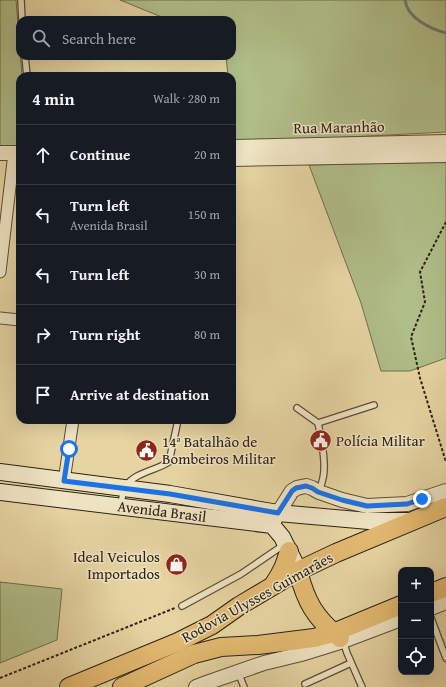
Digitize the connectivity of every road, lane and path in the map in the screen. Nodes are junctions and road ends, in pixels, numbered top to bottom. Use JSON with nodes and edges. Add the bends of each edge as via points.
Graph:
{"nodes":[{"id":1,"x":21,"y":0,"type":"edge"},
{"id":2,"x":22,"y":16,"type":"edge"},
{"id":3,"x":25,"y":60,"type":"edge"},
{"id":4,"x":27,"y":72,"type":"edge"},
{"id":5,"x":446,"y":142,"type":"edge"},
{"id":6,"x":236,"y":147,"type":"edge"},
{"id":7,"x":364,"y":150,"type":"junction"},
{"id":8,"x":0,"y":153,"type":"edge"},
{"id":9,"x":16,"y":153,"type":"edge"},
{"id":10,"x":446,"y":155,"type":"edge"},
{"id":11,"x":236,"y":159,"type":"edge"},
{"id":12,"x":16,"y":160,"type":"edge"},
{"id":13,"x":446,"y":222,"type":"edge"},
{"id":14,"x":0,"y":272,"type":"edge"},
{"id":15,"x":0,"y":318,"type":"edge"},
{"id":16,"x":16,"y":320,"type":"edge"},
{"id":17,"x":374,"y":405,"type":"dead end"},
{"id":18,"x":297,"y":408,"type":"dead end"},
{"id":19,"x":318,"y":423,"type":"junction"},
{"id":20,"x":72,"y":424,"type":"edge"},
{"id":21,"x":177,"y":424,"type":"edge"},
{"id":22,"x":446,"y":462,"type":"edge"},
{"id":23,"x":0,"y":472,"type":"edge"},
{"id":24,"x":64,"y":481,"type":"junction"},
{"id":25,"x":124,"y":488,"type":"junction"},
{"id":26,"x":446,"y":491,"type":"edge"},
{"id":27,"x":0,"y":492,"type":"edge"},
{"id":28,"x":318,"y":492,"type":"junction"},
{"id":29,"x":121,"y":506,"type":"junction"},
{"id":30,"x":446,"y":507,"type":"edge"},
{"id":31,"x":275,"y":519,"type":"junction"},
{"id":32,"x":414,"y":521,"type":"junction"},
{"id":33,"x":287,"y":547,"type":"junction"},
{"id":34,"x":298,"y":571,"type":"junction"},
{"id":35,"x":273,"y":585,"type":"junction"},
{"id":36,"x":446,"y":587,"type":"edge"},
{"id":37,"x":434,"y":592,"type":"edge"},
{"id":38,"x":446,"y":602,"type":"edge"},
{"id":39,"x":182,"y":606,"type":"joint"},
{"id":40,"x":398,"y":607,"type":"edge"},
{"id":41,"x":434,"y":607,"type":"edge"},
{"id":42,"x":398,"y":620,"type":"edge"},
{"id":43,"x":434,"y":626,"type":"edge"},
{"id":44,"x":338,"y":637,"type":"junction"},
{"id":45,"x":445,"y":654,"type":"edge"},
{"id":46,"x":351,"y":663,"type":"junction"},
{"id":47,"x":238,"y":672,"type":"junction"},
{"id":48,"x":0,"y":678,"type":"edge"},
{"id":49,"x":305,"y":684,"type":"dead end"},
{"id":50,"x":69,"y":687,"type":"edge"},
{"id":51,"x":122,"y":687,"type":"edge"},
{"id":52,"x":196,"y":687,"type":"edge"},
{"id":53,"x":244,"y":687,"type":"edge"},
{"id":54,"x":362,"y":687,"type":"edge"}],
"edges":[{"from":1,"to":2,"type":"lane"},
{"from":3,"to":4,"type":"lane"},
{"from":5,"to":7,"type":"street","name":"Rua Maranhão"},
{"from":6,"to":7,"type":"street","name":"Rua Maranhão"},
{"from":7,"to":10,"type":"street","name":"Rua Maranhão"},
{"from":7,"to":11,"type":"street","name":"Rua Maranhão"},
{"from":8,"to":9,"type":"street"},
{"from":12,"to":14,"type":"street"},
{"from":13,"to":22,"type":"path","via":[[420,272],[425,302],[411,337],[420,378]]},
{"from":15,"to":16,"type":"street"},
{"from":17,"to":19,"type":"lane"},
{"from":18,"to":19,"type":"lane"},
{"from":19,"to":28,"type":"lane","via":[[324,471]]},
{"from":20,"to":24,"type":"street"},
{"from":21,"to":25,"type":"lane","via":[[169,462],[133,479]]},
{"from":23,"to":24,"type":"main road","name":"Avenida Brasil"},
{"from":24,"to":25,"type":"main road","name":"Avenida Brasil"},
{"from":25,"to":29,"type":"lane"},
{"from":25,"to":31,"type":"main road","name":"Avenida Brasil","via":[[170,494]]},
{"from":26,"to":28,"type":"street","via":[[407,504],[367,506]]},
{"from":27,"to":29,"type":"main road","name":"Avenida Brasil"},
{"from":28,"to":31,"type":"street","via":[[306,486],[296,488]]},
{"from":29,"to":31,"type":"main road","name":"Avenida Brasil"},
{"from":30,"to":32,"type":"highway","name":"Rodovia Ulysses Guimarães"},
{"from":31,"to":32,"type":"main road","name":"Avenida Brasil"},
{"from":31,"to":33,"type":"main road"},
{"from":32,"to":34,"type":"highway","name":"Rodovia Ulysses Guimarães"},
{"from":33,"to":34,"type":"main road"},
{"from":33,"to":35,"type":"highway","via":[[285,564]]},
{"from":33,"to":39,"type":"lane"},
{"from":34,"to":35,"type":"highway","name":"Rodovia Ulysses Guimarães"},
{"from":34,"to":44,"type":"highway","via":[[310,605],[320,620]]},
{"from":35,"to":50,"type":"highway","name":"Rodovia Ulysses Guimarães","via":[[212,625],[178,642]]},
{"from":36,"to":37,"type":"highway"},
{"from":38,"to":41,"type":"street"},
{"from":39,"to":48,"type":"path"},
{"from":40,"to":44,"type":"highway","name":"Rodovia Ulysses Guimarães"},
{"from":42,"to":44,"type":"street"},
{"from":43,"to":45,"type":"lane"},
{"from":44,"to":46,"type":"lane"},
{"from":44,"to":47,"type":"street","via":[[301,654]]},
{"from":44,"to":51,"type":"highway","name":"Rodovia Ulysses Guimarães","via":[[221,647],[194,654]]},
{"from":46,"to":49,"type":"lane"},
{"from":46,"to":54,"type":"lane"},
{"from":47,"to":52,"type":"street"},
{"from":47,"to":53,"type":"lane"}]}
